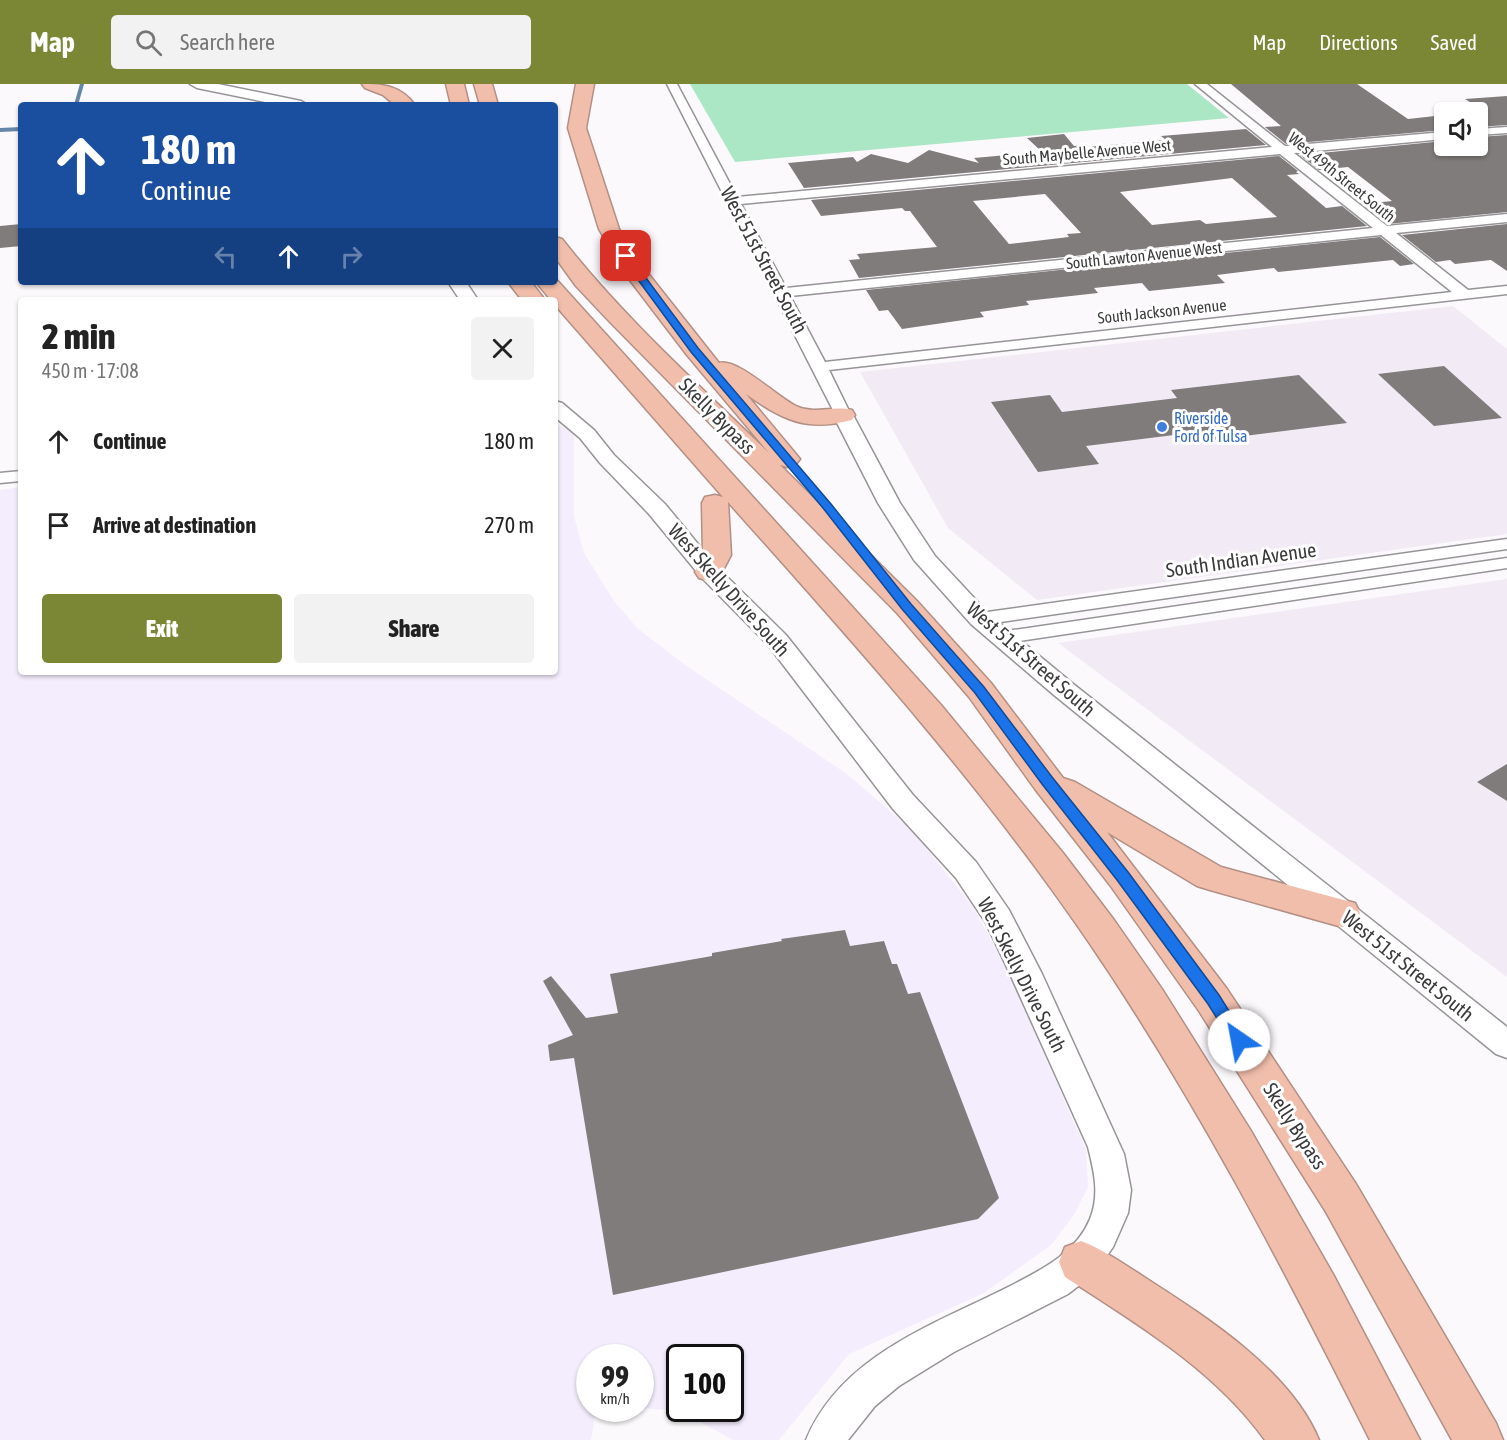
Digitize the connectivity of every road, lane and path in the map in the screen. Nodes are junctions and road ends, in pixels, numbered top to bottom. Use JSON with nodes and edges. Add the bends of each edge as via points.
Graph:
{"nodes":[{"id":1,"x":197,"y":84,"type":"edge"},
{"id":2,"x":371,"y":84,"type":"edge"},
{"id":3,"x":455,"y":84,"type":"edge"},
{"id":4,"x":483,"y":84,"type":"edge"},
{"id":5,"x":585,"y":84,"type":"edge"},
{"id":6,"x":672,"y":84,"type":"edge"},
{"id":7,"x":1200,"y":84,"type":"edge"},
{"id":8,"x":285,"y":102,"type":"edge"},
{"id":9,"x":402,"y":102,"type":"edge"},
{"id":10,"x":459,"y":102,"type":"edge"},
{"id":11,"x":488,"y":102,"type":"edge"},
{"id":12,"x":1507,"y":130,"type":"edge"},
{"id":13,"x":1488,"y":131,"type":"edge"},
{"id":14,"x":1434,"y":136,"type":"edge"},
{"id":15,"x":1282,"y":150,"type":"junction"},
{"id":16,"x":733,"y":201,"type":"junction"},
{"id":17,"x":1507,"y":218,"type":"edge"},
{"id":18,"x":1382,"y":231,"type":"junction"},
{"id":19,"x":558,"y":247,"type":"edge"},
{"id":20,"x":522,"y":285,"type":"edge"},
{"id":21,"x":550,"y":285,"type":"edge"},
{"id":22,"x":1507,"y":291,"type":"edge"},
{"id":23,"x":781,"y":293,"type":"junction"},
{"id":24,"x":1465,"y":295,"type":"junction"},
{"id":25,"x":532,"y":297,"type":"edge"},
{"id":26,"x":558,"y":328,"type":"edge"},
{"id":27,"x":695,"y":350,"type":"junction"},
{"id":28,"x":820,"y":367,"type":"junction"},
{"id":29,"x":559,"y":413,"type":"edge"},
{"id":30,"x":843,"y":415,"type":"junction"},
{"id":31,"x":18,"y":476,"type":"edge"},
{"id":32,"x":0,"y":478,"type":"edge"},
{"id":33,"x":715,"y":503,"type":"junction"},
{"id":34,"x":1507,"y":544,"type":"edge"},
{"id":35,"x":1507,"y":563,"type":"edge"},
{"id":36,"x":710,"y":572,"type":"junction"},
{"id":37,"x":1209,"y":588,"type":"junction"},
{"id":38,"x":1222,"y":605,"type":"junction"},
{"id":39,"x":907,"y":607,"type":"junction"},
{"id":40,"x":990,"y":629,"type":"junction"},
{"id":41,"x":906,"y":683,"type":"junction"},
{"id":42,"x":1047,"y":781,"type":"junction"},
{"id":43,"x":1342,"y":913,"type":"junction"},
{"id":44,"x":1507,"y":1045,"type":"edge"},
{"id":45,"x":1081,"y":1262,"type":"junction"},
{"id":46,"x":826,"y":1440,"type":"edge"},
{"id":47,"x":1295,"y":1440,"type":"edge"},
{"id":48,"x":1396,"y":1440,"type":"edge"},
{"id":49,"x":1479,"y":1440,"type":"edge"}],
"edges":[{"from":1,"to":8,"type":"street"},
{"from":2,"to":9,"type":"highway"},
{"from":3,"to":10,"type":"highway"},
{"from":4,"to":11,"type":"highway"},
{"from":5,"to":27,"type":"highway","via":[[577,128],[609,229],[634,270]]},
{"from":6,"to":16,"type":"street","name":"West 51st Street South"},
{"from":7,"to":15,"type":"street","name":"West 49th Street South"},
{"from":12,"to":13,"type":"street"},
{"from":14,"to":15,"type":"street","name":"South Maybelle Avenue West"},
{"from":15,"to":16,"type":"street","name":"South Maybelle Avenue West"},
{"from":15,"to":18,"type":"street","name":"West 49th Street South"},
{"from":16,"to":23,"type":"street","name":"West 51st Street South"},
{"from":17,"to":18,"type":"street","name":"South Lawton Avenue West"},
{"from":18,"to":23,"type":"street","name":"South Lawton Avenue West"},
{"from":18,"to":24,"type":"street","name":"West 49th Street South"},
{"from":19,"to":39,"type":"highway","name":"Skelly Bypass","via":[[618,317]]},
{"from":20,"to":25,"type":"highway"},
{"from":21,"to":41,"type":"highway","name":"Skelly Bypass"},
{"from":22,"to":24,"type":"street","name":"South Jackson Avenue"},
{"from":23,"to":28,"type":"street","name":"West 51st Street South"},
{"from":24,"to":28,"type":"street","name":"South Jackson Avenue"},
{"from":26,"to":33,"type":"highway"},
{"from":27,"to":30,"type":"highway","via":[[788,412],[811,418]]},
{"from":27,"to":39,"type":"highway"},
{"from":28,"to":30,"type":"street","name":"West 51st Street South"},
{"from":29,"to":36,"type":"street","name":"West Skelly Drive South","via":[[657,509]]},
{"from":30,"to":40,"type":"street","name":"West 51st Street South","via":[[889,503],[926,560]]},
{"from":31,"to":32,"type":"street"},
{"from":33,"to":36,"type":"highway","via":[[717,555]]},
{"from":33,"to":41,"type":"highway"},
{"from":34,"to":37,"type":"street","name":"South Indian Avenue"},
{"from":35,"to":38,"type":"street","name":"South Indian Avenue"},
{"from":36,"to":45,"type":"street","name":"West Skelly Drive South","via":[[777,639],[903,802],[966,870],[998,918],[1090,1113],[1112,1174],[1112,1205],[1100,1238]]},
{"from":37,"to":38,"type":"street"},
{"from":37,"to":40,"type":"street","name":"South Indian Avenue"},
{"from":38,"to":40,"type":"street","name":"South Indian Avenue"},
{"from":39,"to":42,"type":"highway","name":"Skelly Bypass","via":[[980,690]]},
{"from":40,"to":43,"type":"street","name":"West 51st Street South"},
{"from":41,"to":48,"type":"highway","name":"Skelly Bypass","via":[[1053,864],[1133,977],[1302,1258]]},
{"from":42,"to":43,"type":"highway","via":[[1210,876]]},
{"from":42,"to":49,"type":"highway","name":"Skelly Bypass","via":[[1123,876],[1213,1000],[1341,1198]]},
{"from":43,"to":44,"type":"street","name":"West 51st Street South"},
{"from":45,"to":46,"type":"street","name":"West Skelly Drive South","via":[[1060,1279],[892,1368],[856,1398]]},
{"from":45,"to":47,"type":"highway","via":[[1225,1359],[1256,1389]]}]}
